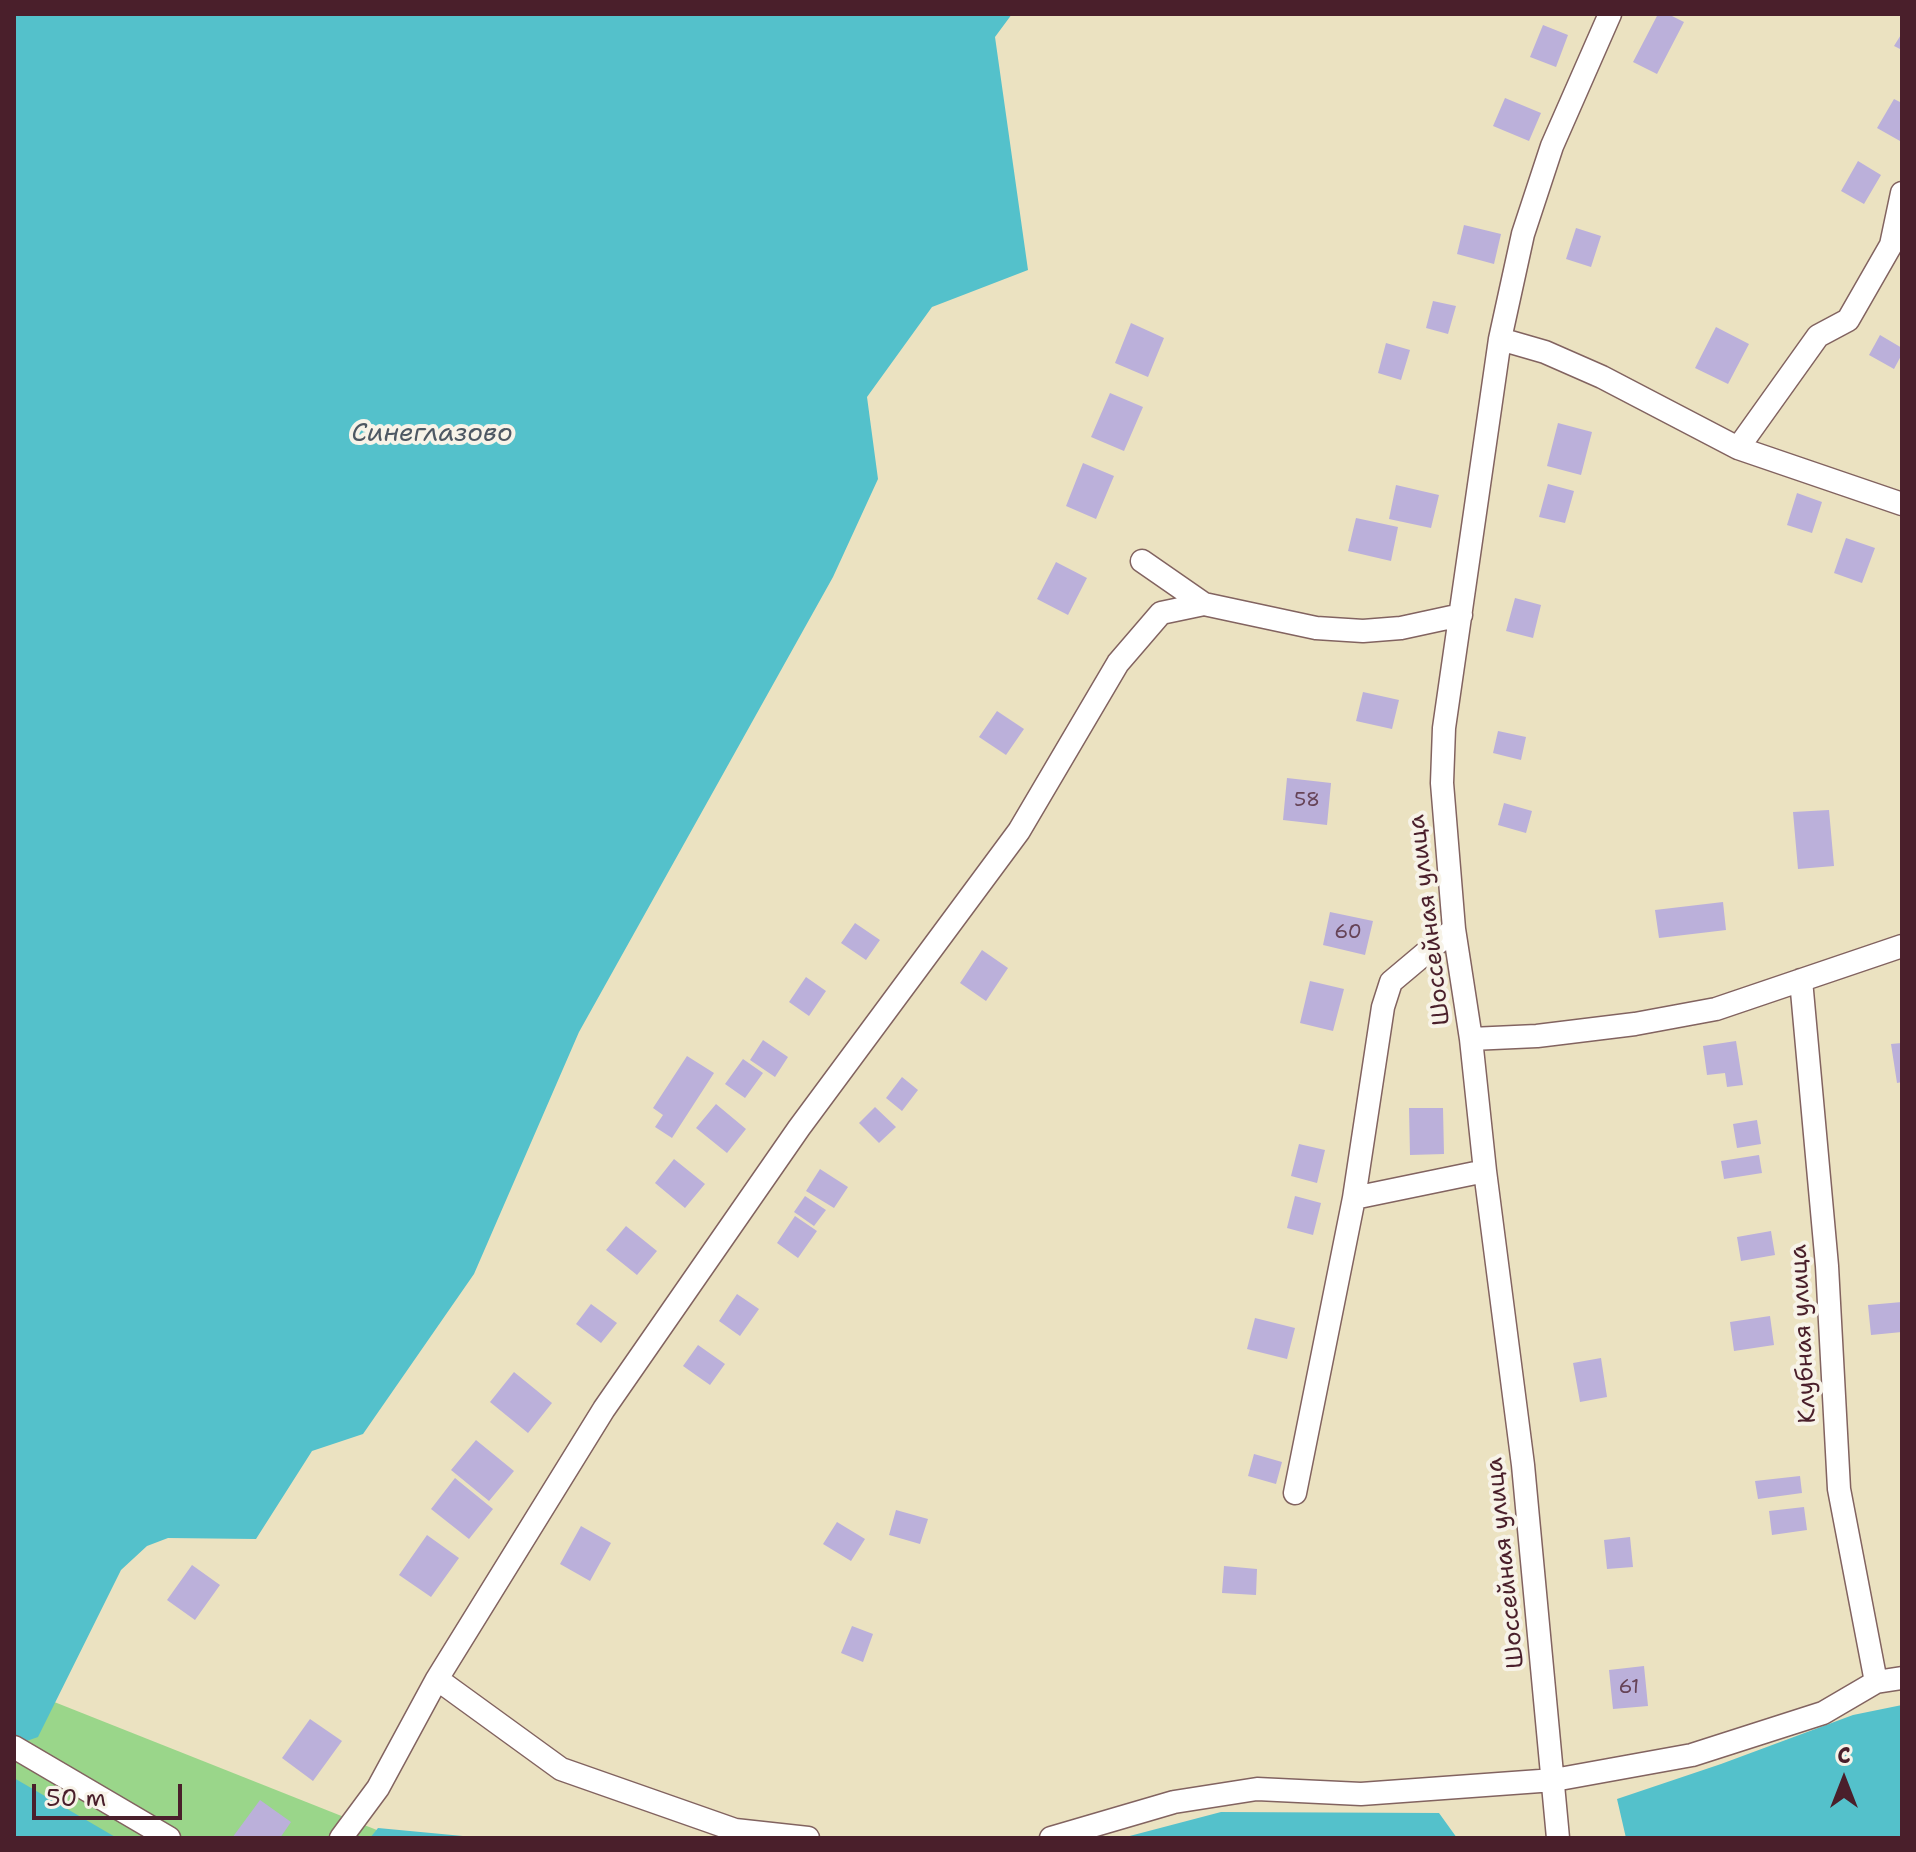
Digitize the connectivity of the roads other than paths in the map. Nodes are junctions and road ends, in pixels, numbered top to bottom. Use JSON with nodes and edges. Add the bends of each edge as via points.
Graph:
{"nodes":[{"id":1,"x":1610,"y":14,"type":"edge"},
{"id":2,"x":1902,"y":193,"type":"edge"},
{"id":3,"x":1500,"y":339,"type":"junction"},
{"id":4,"x":1738,"y":448,"type":"junction"},
{"id":5,"x":1902,"y":504,"type":"edge"},
{"id":6,"x":1142,"y":561,"type":"dead end"},
{"id":7,"x":1204,"y":604,"type":"junction"},
{"id":8,"x":1461,"y":615,"type":"junction"},
{"id":9,"x":1454,"y":929,"type":"junction"},
{"id":10,"x":1902,"y":946,"type":"edge"},
{"id":11,"x":1801,"y":980,"type":"junction"},
{"id":12,"x":1471,"y":1039,"type":"junction"},
{"id":13,"x":1485,"y":1171,"type":"junction"},
{"id":14,"x":1354,"y":1198,"type":"junction"},
{"id":15,"x":1295,"y":1493,"type":"dead end"},
{"id":16,"x":1902,"y":1678,"type":"edge"},
{"id":17,"x":437,"y":1679,"type":"junction"},
{"id":18,"x":1876,"y":1682,"type":"junction"},
{"id":19,"x":14,"y":1747,"type":"edge"},
{"id":20,"x":1554,"y":1780,"type":"junction"},
{"id":21,"x":169,"y":1838,"type":"edge"},
{"id":22,"x":341,"y":1838,"type":"edge"},
{"id":23,"x":808,"y":1838,"type":"edge"},
{"id":24,"x":1051,"y":1838,"type":"edge"},
{"id":25,"x":1558,"y":1838,"type":"edge"}],
"edges":[{"from":1,"to":3,"type":"street","name":"Шоссейная улица","via":[[1537,190]]},
{"from":2,"to":4,"type":"street","via":[[1891,245],[1848,320],[1818,336]]},
{"from":3,"to":4,"type":"street","via":[[1602,377]]},
{"from":3,"to":8,"type":"street","name":"Шоссейная улица"},
{"from":4,"to":5,"type":"street"},
{"from":6,"to":7,"type":"street"},
{"from":7,"to":8,"type":"street","via":[[1316,628],[1363,631]]},
{"from":7,"to":17,"type":"street","via":[[1161,613],[1118,663],[1019,831],[799,1128],[604,1409]]},
{"from":8,"to":9,"type":"street","name":"Шоссейная улица","via":[[1444,728],[1442,783]]},
{"from":9,"to":12,"type":"street","name":"Шоссейная улица"},
{"from":9,"to":14,"type":"street","via":[[1391,982]]},
{"from":10,"to":11,"type":"street"},
{"from":11,"to":12,"type":"street","via":[[1716,1009],[1635,1024]]},
{"from":11,"to":18,"type":"street","name":"Клубная улица","via":[[1827,1266],[1839,1489]]},
{"from":12,"to":13,"type":"street","name":"Шоссейная улица"},
{"from":13,"to":14,"type":"street"},
{"from":13,"to":20,"type":"street","name":"Шоссейная улица","via":[[1523,1465]]},
{"from":14,"to":15,"type":"street"},
{"from":16,"to":18,"type":"street"},
{"from":17,"to":22,"type":"street","via":[[378,1788]]},
{"from":17,"to":23,"type":"street","via":[[561,1769],[735,1830]]},
{"from":18,"to":20,"type":"street","via":[[1823,1713],[1692,1755]]},
{"from":19,"to":21,"type":"street"},
{"from":20,"to":24,"type":"street","via":[[1361,1794],[1257,1789],[1174,1802]]},
{"from":20,"to":25,"type":"street","name":"Шоссейная улица"}]}
